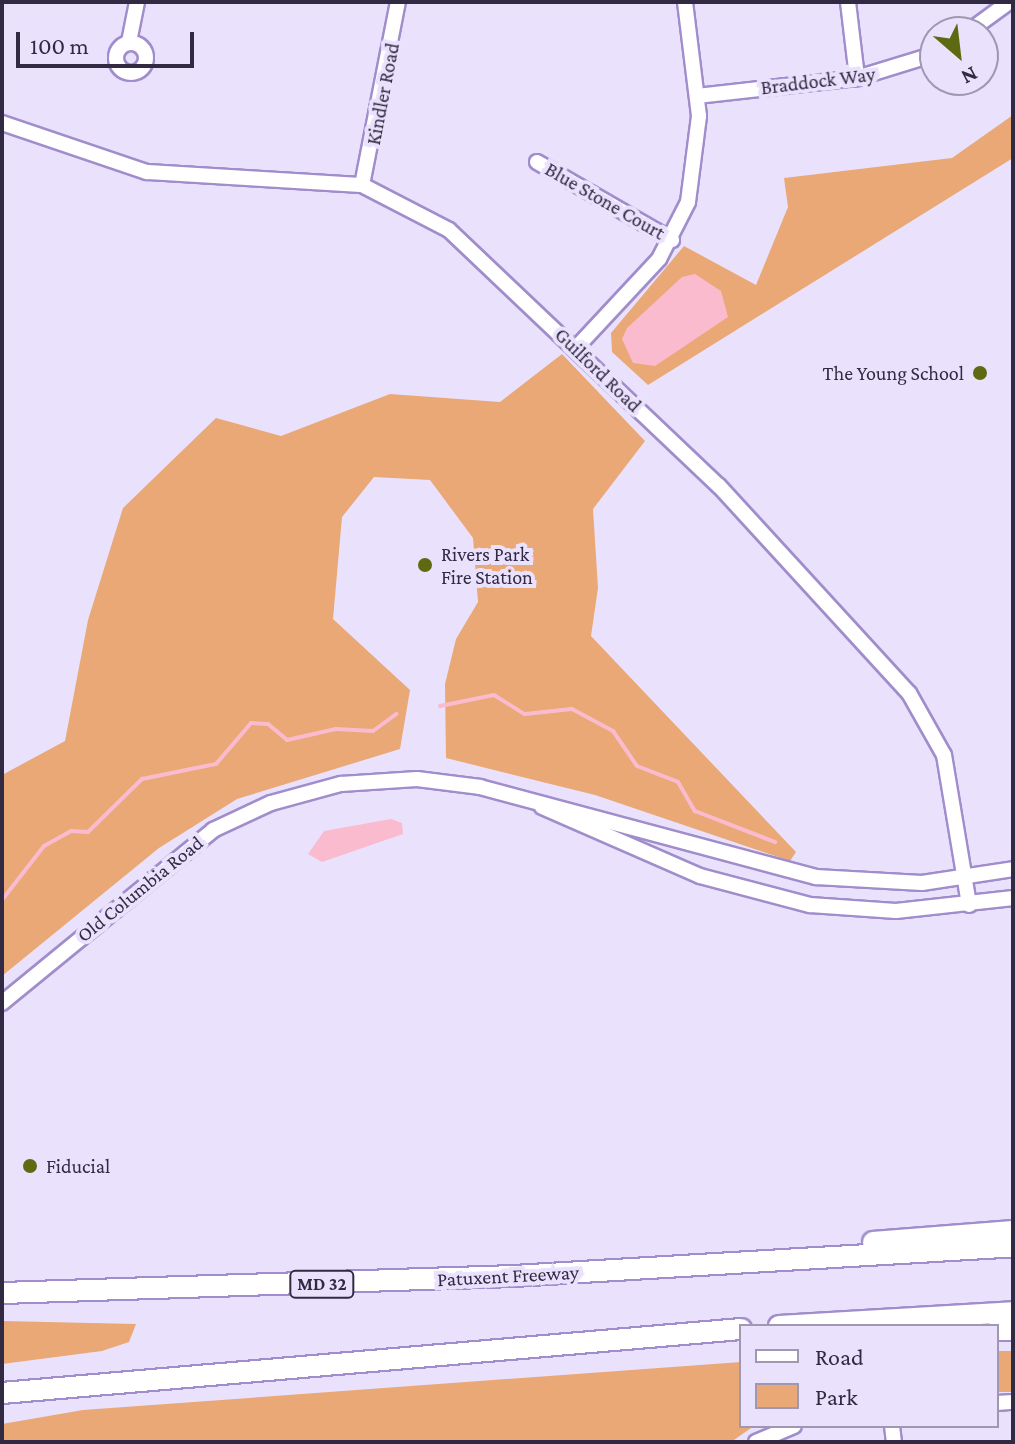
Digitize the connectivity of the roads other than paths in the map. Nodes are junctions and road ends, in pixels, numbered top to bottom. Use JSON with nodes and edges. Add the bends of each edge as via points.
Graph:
{"nodes":[{"id":1,"x":137,"y":2,"type":"edge"},
{"id":2,"x":398,"y":2,"type":"edge"},
{"id":3,"x":685,"y":2,"type":"edge"},
{"id":4,"x":848,"y":2,"type":"edge"},
{"id":5,"x":1009,"y":2,"type":"edge"},
{"id":6,"x":990,"y":16,"type":"edge"},
{"id":7,"x":129,"y":42,"type":"dead end"},
{"id":8,"x":919,"y":59,"type":"edge"},
{"id":9,"x":857,"y":78,"type":"junction"},
{"id":10,"x":697,"y":96,"type":"junction"},
{"id":11,"x":2,"y":123,"type":"edge"},
{"id":12,"x":537,"y":162,"type":"dead end"},
{"id":13,"x":362,"y":185,"type":"junction"},
{"id":14,"x":672,"y":240,"type":"junction"},
{"id":15,"x":576,"y":348,"type":"junction"},
{"id":16,"x":528,"y":799,"type":"junction"},
{"id":17,"x":1013,"y":869,"type":"edge"},
{"id":18,"x":966,"y":877,"type":"junction"},
{"id":19,"x":1013,"y":898,"type":"edge"},
{"id":20,"x":969,"y":905,"type":"junction"},
{"id":21,"x":2,"y":1003,"type":"edge"},
{"id":22,"x":1013,"y":1231,"type":"edge"},
{"id":23,"x":1013,"y":1246,"type":"edge"},
{"id":24,"x":642,"y":1269,"type":"junction"},
{"id":25,"x":2,"y":1293,"type":"edge"},
{"id":26,"x":1013,"y":1312,"type":"edge"},
{"id":27,"x":812,"y":1324,"type":"edge"},
{"id":28,"x":739,"y":1329,"type":"edge"},
{"id":29,"x":739,"y":1337,"type":"edge"},
{"id":30,"x":587,"y":1341,"type":"junction"},
{"id":31,"x":2,"y":1393,"type":"edge"},
{"id":32,"x":789,"y":1428,"type":"edge"},
{"id":33,"x":756,"y":1442,"type":"edge"}],
"edges":[{"from":1,"to":7,"type":"street"},
{"from":2,"to":13,"type":"street","name":"Kindler Road"},
{"from":3,"to":10,"type":"street"},
{"from":4,"to":9,"type":"street"},
{"from":5,"to":6,"type":"street"},
{"from":8,"to":9,"type":"street","name":"Braddock Way"},
{"from":9,"to":10,"type":"street","name":"Braddock Way"},
{"from":10,"to":14,"type":"street","via":[[694,183]]},
{"from":11,"to":13,"type":"street","name":"Guilford Road","via":[[147,172]]},
{"from":12,"to":14,"type":"street","name":"Blue Stone Court"},
{"from":13,"to":15,"type":"street","name":"Guilford Road","via":[[449,230]]},
{"from":14,"to":15,"type":"street"},
{"from":15,"to":18,"type":"street","name":"Guilford Road","via":[[719,486],[923,713],[944,755]]},
{"from":16,"to":18,"type":"street","name":"Old Columbia Road","via":[[816,877],[894,883]]},
{"from":16,"to":20,"type":"street","name":"Old Columbia Road","via":[[700,876],[778,899],[896,911]]},
{"from":16,"to":21,"type":"street","name":"Old Columbia Road","via":[[453,782],[380,779],[271,803],[187,847]]},
{"from":17,"to":18,"type":"street","name":"Old Columbia Road"},
{"from":18,"to":20,"type":"street","name":"Guilford Road"},
{"from":19,"to":20,"type":"street","name":"Old Columbia Road"},
{"from":22,"to":24,"type":"highway"},
{"from":23,"to":24,"type":"highway","name":"Patuxent Freeway","number":"MD 32"},
{"from":24,"to":25,"type":"highway","name":"Patuxent Freeway","number":"MD 32"},
{"from":26,"to":27,"type":"highway"},
{"from":28,"to":30,"type":"highway"},
{"from":29,"to":30,"type":"highway"},
{"from":30,"to":31,"type":"highway"},
{"from":32,"to":33,"type":"street"}]}
